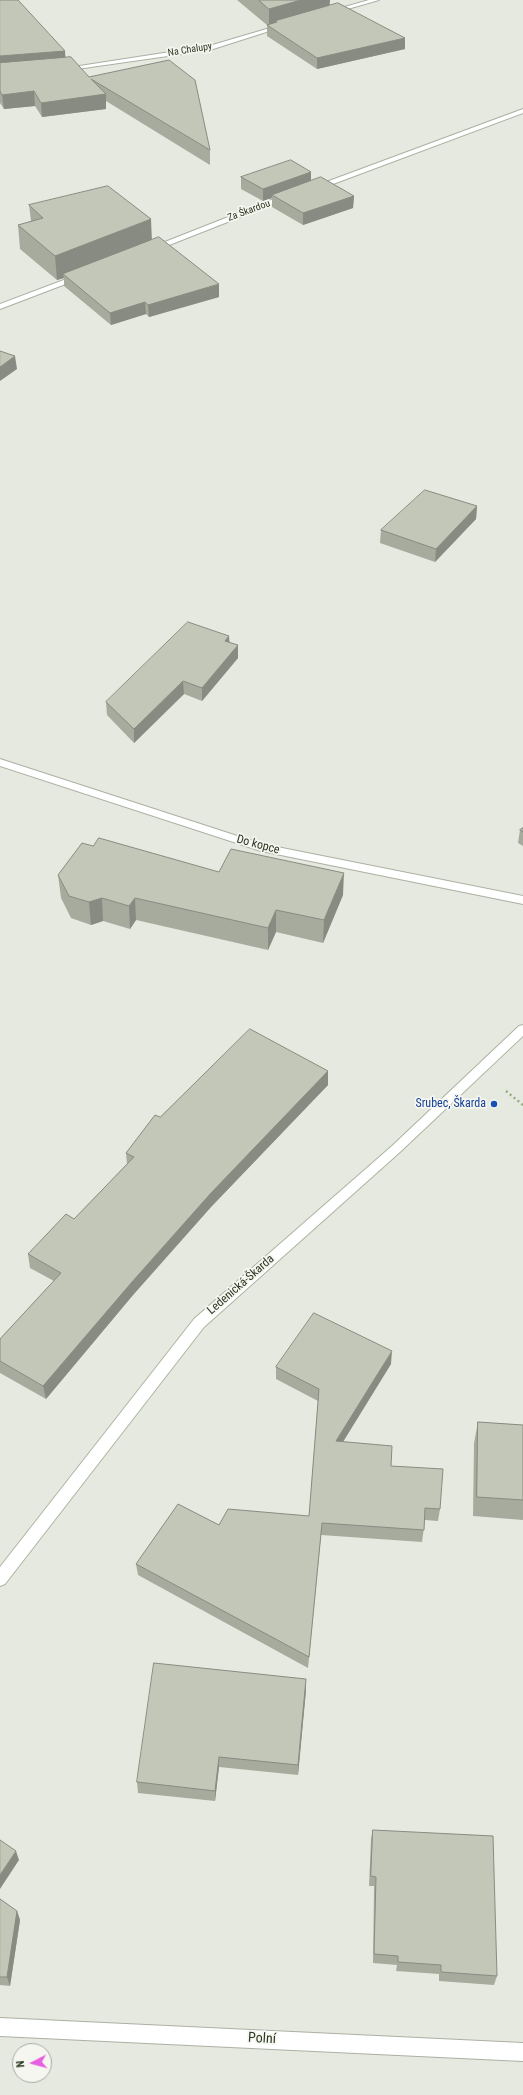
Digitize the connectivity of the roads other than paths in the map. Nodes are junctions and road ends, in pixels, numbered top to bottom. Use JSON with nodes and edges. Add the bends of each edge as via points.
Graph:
{"nodes":[{"id":1,"x":376,"y":0,"type":"edge"},
{"id":2,"x":366,"y":1,"type":"edge"},
{"id":3,"x":322,"y":14,"type":"edge"},
{"id":4,"x":293,"y":23,"type":"edge"},
{"id":5,"x":54,"y":70,"type":"edge"},
{"id":6,"x":523,"y":111,"type":"edge"},
{"id":7,"x":307,"y":190,"type":"edge"},
{"id":8,"x":292,"y":196,"type":"edge"},
{"id":9,"x":145,"y":251,"type":"edge"},
{"id":10,"x":87,"y":274,"type":"edge"},
{"id":11,"x":0,"y":308,"type":"edge"},
{"id":12,"x":0,"y":762,"type":"edge"},
{"id":13,"x":523,"y":900,"type":"edge"},
{"id":14,"x":523,"y":1029,"type":"edge"},
{"id":15,"x":0,"y":1579,"type":"edge"},
{"id":16,"x":0,"y":2027,"type":"edge"},
{"id":17,"x":523,"y":2052,"type":"edge"}],
"edges":[{"from":1,"to":2,"type":"street"},
{"from":2,"to":3,"type":"street"},
{"from":4,"to":5,"type":"street","name":"Na Chalupy","via":[[210,48]]},
{"from":6,"to":7,"type":"street"},
{"from":8,"to":9,"type":"street","name":"Za Škardou"},
{"from":10,"to":11,"type":"street"},
{"from":12,"to":13,"type":"street","name":"Do kopce","via":[[261,847]]},
{"from":14,"to":15,"type":"street","name":"Ledenická-Škarda","via":[[396,1149],[199,1322]]},
{"from":16,"to":17,"type":"street","name":"Polní"}]}
